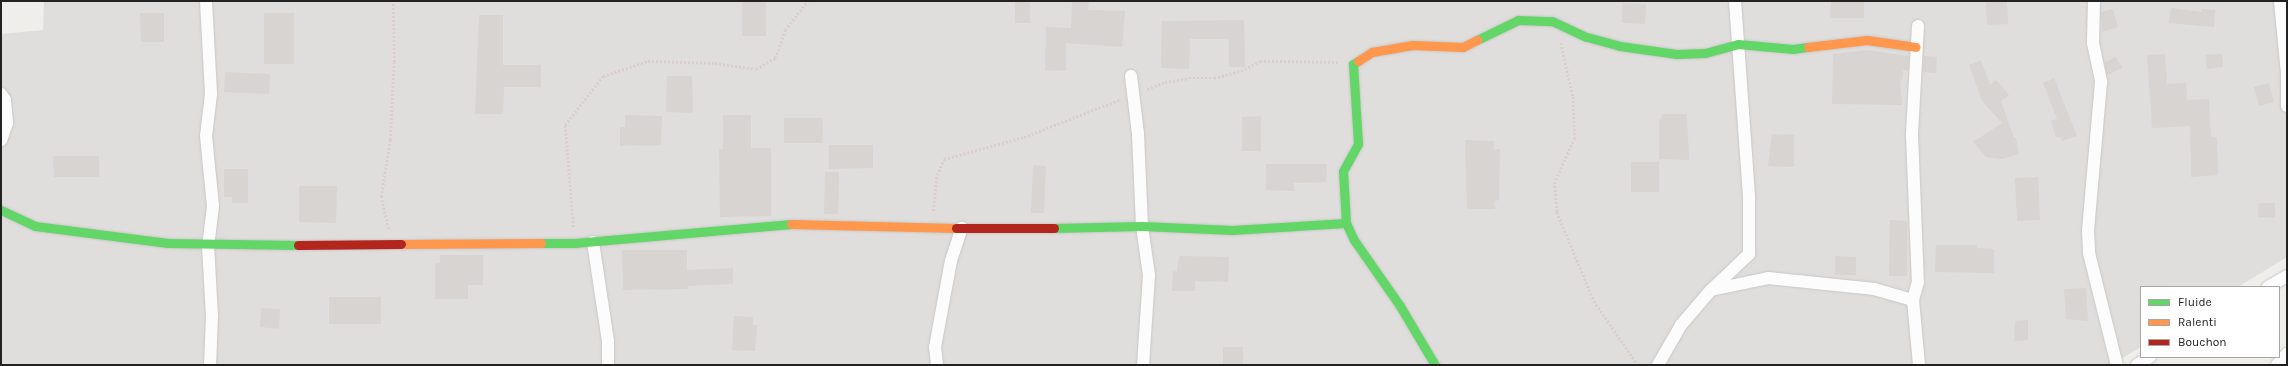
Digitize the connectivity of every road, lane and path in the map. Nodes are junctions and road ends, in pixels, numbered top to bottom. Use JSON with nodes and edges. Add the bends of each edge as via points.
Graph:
{"nodes":[{"id":1,"x":206,"y":1,"type":"edge"},
{"id":2,"x":393,"y":1,"type":"edge"},
{"id":3,"x":808,"y":1,"type":"edge"},
{"id":4,"x":1735,"y":1,"type":"edge"},
{"id":5,"x":2094,"y":1,"type":"edge"},
{"id":6,"x":2280,"y":1,"type":"edge"},
{"id":7,"x":1552,"y":21,"type":"junction"},
{"id":8,"x":1918,"y":26,"type":"dead end"},
{"id":9,"x":1738,"y":44,"type":"junction"},
{"id":10,"x":1916,"y":47,"type":"junction"},
{"id":11,"x":1353,"y":64,"type":"junction"},
{"id":12,"x":1131,"y":76,"type":"dead end"},
{"id":13,"x":1,"y":94,"type":"edge"},
{"id":14,"x":1133,"y":94,"type":"junction"},
{"id":15,"x":2287,"y":106,"type":"edge"},
{"id":16,"x":1,"y":140,"type":"edge"},
{"id":17,"x":1,"y":210,"type":"edge"},
{"id":18,"x":1346,"y":223,"type":"junction"},
{"id":19,"x":1142,"y":226,"type":"junction"},
{"id":20,"x":931,"y":227,"type":"junction"},
{"id":21,"x":962,"y":228,"type":"junction"},
{"id":22,"x":593,"y":242,"type":"junction"},
{"id":23,"x":574,"y":244,"type":"junction"},
{"id":24,"x":208,"y":245,"type":"junction"},
{"id":25,"x":406,"y":245,"type":"junction"},
{"id":26,"x":2287,"y":276,"type":"edge"},
{"id":27,"x":2270,"y":286,"type":"edge"},
{"id":28,"x":1710,"y":291,"type":"junction"},
{"id":29,"x":1913,"y":300,"type":"junction"},
{"id":30,"x":2287,"y":354,"type":"edge"},
{"id":31,"x":2148,"y":358,"type":"edge"},
{"id":32,"x":210,"y":365,"type":"edge"},
{"id":33,"x":608,"y":365,"type":"edge"},
{"id":34,"x":937,"y":365,"type":"edge"},
{"id":35,"x":1143,"y":365,"type":"edge"},
{"id":36,"x":1435,"y":365,"type":"edge"},
{"id":37,"x":1638,"y":365,"type":"edge"},
{"id":38,"x":1658,"y":365,"type":"edge"},
{"id":39,"x":1919,"y":365,"type":"edge"},
{"id":40,"x":2117,"y":365,"type":"edge"},
{"id":41,"x":2137,"y":365,"type":"edge"},
{"id":42,"x":2277,"y":365,"type":"edge"}],
"edges":[{"from":1,"to":24,"type":"street","via":[[210,94],[206,136],[213,206]]},
{"from":2,"to":25,"type":"path","via":[[394,62],[390,132],[381,197],[386,227]]},
{"from":3,"to":23,"type":"path","via":[[785,30],[775,58],[756,69],[715,63],[648,61],[603,76],[566,125]]},
{"from":4,"to":9,"type":"street"},
{"from":5,"to":40,"type":"street","via":[[2093,43],[2101,82],[2088,231],[2089,253]]},
{"from":6,"to":15,"type":"street","via":[[2287,74]]},
{"from":7,"to":9,"type":"street","via":[[1587,37],[1620,46],[1676,54],[1705,54]]},
{"from":7,"to":11,"type":"street","via":[[1518,20],[1463,47],[1412,45],[1372,52]]},
{"from":7,"to":37,"type":"path","via":[[1563,48],[1573,97],[1575,138],[1555,182],[1557,212],[1594,301]]},
{"from":8,"to":10,"type":"street"},
{"from":9,"to":10,"type":"street","via":[[1793,49],[1867,40]]},
{"from":9,"to":28,"type":"street","via":[[1749,196],[1749,254]]},
{"from":10,"to":29,"type":"street","via":[[1912,135],[1918,282]]},
{"from":11,"to":14,"type":"path","via":[[1331,61],[1260,61],[1241,71],[1214,78],[1189,78],[1165,82]]},
{"from":11,"to":18,"type":"street","via":[[1358,144],[1344,171]]},
{"from":12,"to":14,"type":"street"},
{"from":13,"to":16,"type":"street","via":[[5,100],[7,123]]},
{"from":14,"to":19,"type":"street"},
{"from":14,"to":20,"type":"path","via":[[1024,137],[944,159],[937,175]]},
{"from":17,"to":24,"type":"street","via":[[35,226],[168,243]]},
{"from":18,"to":19,"type":"street","via":[[1232,230]]},
{"from":18,"to":36,"type":"street","via":[[1354,240],[1400,306]]},
{"from":19,"to":21,"type":"street"},
{"from":19,"to":35,"type":"street","via":[[1149,275]]},
{"from":20,"to":21,"type":"street"},
{"from":20,"to":22,"type":"street","via":[[806,223]]},
{"from":21,"to":34,"type":"street","via":[[951,261],[935,347]]},
{"from":22,"to":23,"type":"street"},
{"from":22,"to":33,"type":"street","via":[[608,341]]},
{"from":23,"to":25,"type":"street"},
{"from":24,"to":25,"type":"street"},
{"from":24,"to":32,"type":"street","via":[[212,316]]},
{"from":26,"to":27,"type":"street"},
{"from":28,"to":29,"type":"street","via":[[1768,278],[1874,289]]},
{"from":28,"to":38,"type":"street","via":[[1681,324]]},
{"from":29,"to":39,"type":"street"},
{"from":30,"to":42,"type":"street"},
{"from":31,"to":41,"type":"street"}]}
